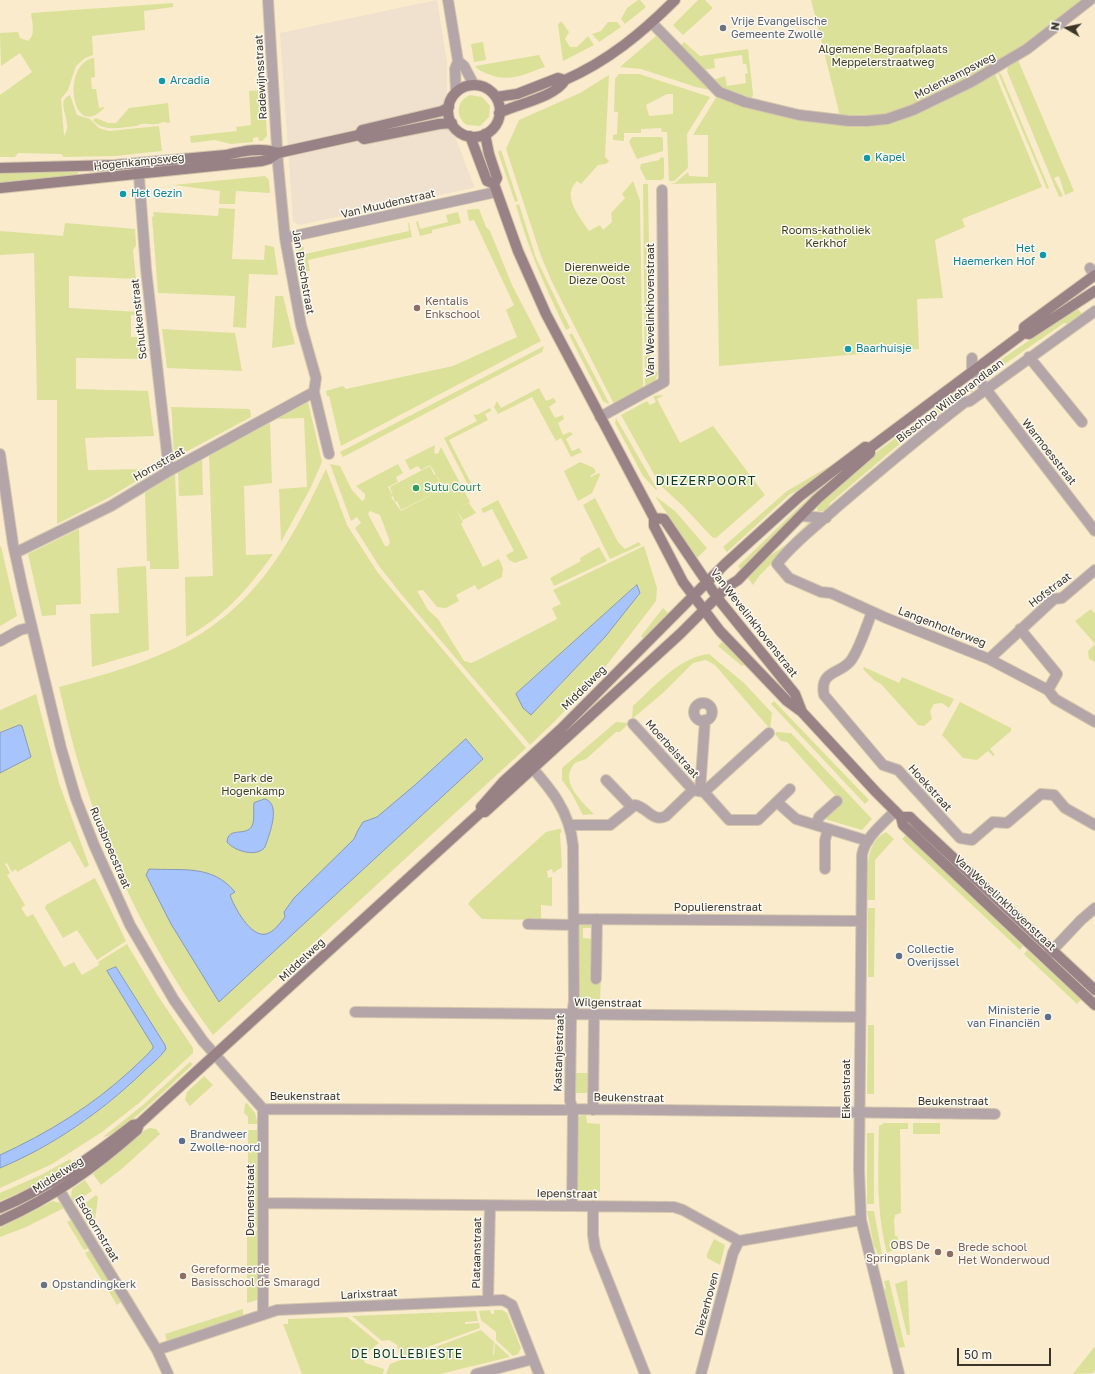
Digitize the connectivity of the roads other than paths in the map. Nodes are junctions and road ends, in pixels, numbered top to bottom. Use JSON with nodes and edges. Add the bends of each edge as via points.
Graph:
{"nodes":[{"id":1,"x":268,"y":0,"type":"edge"},
{"id":2,"x":448,"y":0,"type":"edge"},
{"id":3,"x":675,"y":0,"type":"edge"},
{"id":4,"x":1090,"y":0,"type":"edge"},
{"id":5,"x":652,"y":23,"type":"junction"},
{"id":6,"x":458,"y":61,"type":"junction"},
{"id":7,"x":565,"y":80,"type":"junction"},
{"id":8,"x":474,"y":85,"type":"junction"},
{"id":9,"x":456,"y":92,"type":"junction"},
{"id":10,"x":496,"y":97,"type":"junction"},
{"id":11,"x":449,"y":108,"type":"junction"},
{"id":12,"x":500,"y":113,"type":"junction"},
{"id":13,"x":452,"y":123,"type":"junction"},
{"id":14,"x":485,"y":134,"type":"junction"},
{"id":15,"x":358,"y":135,"type":"junction"},
{"id":16,"x":470,"y":136,"type":"junction"},
{"id":17,"x":278,"y":153,"type":"junction"},
{"id":18,"x":138,"y":163,"type":"junction"},
{"id":19,"x":0,"y":168,"type":"edge"},
{"id":20,"x":139,"y":174,"type":"junction"},
{"id":21,"x":0,"y":188,"type":"edge"},
{"id":22,"x":495,"y":188,"type":"junction"},
{"id":23,"x":662,"y":190,"type":"dead end"},
{"id":24,"x":285,"y":238,"type":"junction"},
{"id":25,"x":1094,"y":274,"type":"edge"},
{"id":26,"x":1095,"y":291,"type":"edge"},
{"id":27,"x":1094,"y":313,"type":"edge"},
{"id":28,"x":1024,"y":333,"type":"junction"},
{"id":29,"x":972,"y":358,"type":"dead end"},
{"id":30,"x":1029,"y":358,"type":"junction"},
{"id":31,"x":972,"y":371,"type":"junction"},
{"id":32,"x":984,"y":389,"type":"junction"},
{"id":33,"x":314,"y":392,"type":"junction"},
{"id":34,"x":600,"y":417,"type":"junction"},
{"id":35,"x":1082,"y":422,"type":"dead end"},
{"id":36,"x":870,"y":448,"type":"junction"},
{"id":37,"x":0,"y":454,"type":"edge"},
{"id":38,"x":329,"y":454,"type":"dead end"},
{"id":39,"x":169,"y":471,"type":"junction"},
{"id":40,"x":3,"y":500,"type":"edge"},
{"id":41,"x":801,"y":516,"type":"junction"},
{"id":42,"x":654,"y":518,"type":"junction"},
{"id":43,"x":826,"y":518,"type":"junction"},
{"id":44,"x":1092,"y":520,"type":"edge"},
{"id":45,"x":1095,"y":530,"type":"edge"},
{"id":46,"x":15,"y":554,"type":"junction"},
{"id":47,"x":776,"y":564,"type":"joint"},
{"id":48,"x":1095,"y":570,"type":"edge"},
{"id":49,"x":706,"y":582,"type":"junction"},
{"id":50,"x":693,"y":596,"type":"junction"},
{"id":51,"x":717,"y":597,"type":"junction"},
{"id":52,"x":704,"y":611,"type":"junction"},
{"id":53,"x":872,"y":612,"type":"junction"},
{"id":54,"x":32,"y":627,"type":"junction"},
{"id":55,"x":1020,"y":630,"type":"junction"},
{"id":56,"x":0,"y":641,"type":"edge"},
{"id":57,"x":989,"y":659,"type":"junction"},
{"id":58,"x":1048,"y":690,"type":"junction"},
{"id":59,"x":802,"y":712,"type":"junction"},
{"id":60,"x":705,"y":720,"type":"dead end"},
{"id":61,"x":1095,"y":722,"type":"edge"},
{"id":62,"x":633,"y":724,"type":"dead end"},
{"id":63,"x":769,"y":733,"type":"dead end"},
{"id":64,"x":526,"y":761,"type":"junction"},
{"id":65,"x":534,"y":769,"type":"junction"},
{"id":66,"x":606,"y":780,"type":"dead end"},
{"id":67,"x":790,"y":789,"type":"dead end"},
{"id":68,"x":699,"y":791,"type":"junction"},
{"id":69,"x":837,"y":801,"type":"dead end"},
{"id":70,"x":778,"y":802,"type":"junction"},
{"id":71,"x":631,"y":806,"type":"junction"},
{"id":72,"x":481,"y":812,"type":"junction"},
{"id":73,"x":898,"y":814,"type":"junction"},
{"id":74,"x":570,"y":825,"type":"junction"},
{"id":75,"x":816,"y":825,"type":"junction"},
{"id":76,"x":1095,"y":825,"type":"edge"},
{"id":77,"x":828,"y":829,"type":"junction"},
{"id":78,"x":868,"y":841,"type":"junction"},
{"id":79,"x":825,"y":869,"type":"dead end"},
{"id":80,"x":1095,"y":908,"type":"edge"},
{"id":81,"x":597,"y":919,"type":"junction"},
{"id":82,"x":861,"y":921,"type":"junction"},
{"id":83,"x":574,"y":922,"type":"junction"},
{"id":84,"x":528,"y":924,"type":"dead end"},
{"id":85,"x":1049,"y":954,"type":"junction"},
{"id":86,"x":596,"y":979,"type":"dead end"},
{"id":87,"x":1095,"y":990,"type":"edge"},
{"id":88,"x":1095,"y":1005,"type":"edge"},
{"id":89,"x":355,"y":1012,"type":"dead end"},
{"id":90,"x":573,"y":1015,"type":"junction"},
{"id":91,"x":594,"y":1016,"type":"junction"},
{"id":92,"x":860,"y":1017,"type":"junction"},
{"id":93,"x":215,"y":1056,"type":"junction"},
{"id":94,"x":573,"y":1108,"type":"junction"},
{"id":95,"x":263,"y":1109,"type":"junction"},
{"id":96,"x":593,"y":1110,"type":"junction"},
{"id":97,"x":859,"y":1113,"type":"junction"},
{"id":98,"x":994,"y":1114,"type":"dead end"},
{"id":99,"x":138,"y":1124,"type":"junction"},
{"id":100,"x":53,"y":1180,"type":"junction"},
{"id":101,"x":59,"y":1190,"type":"junction"},
{"id":102,"x":263,"y":1203,"type":"junction"},
{"id":103,"x":490,"y":1206,"type":"junction"},
{"id":104,"x":572,"y":1206,"type":"junction"},
{"id":105,"x":593,"y":1206,"type":"junction"},
{"id":106,"x":0,"y":1208,"type":"edge"},
{"id":107,"x":861,"y":1220,"type":"junction"},
{"id":108,"x":0,"y":1221,"type":"edge"},
{"id":109,"x":739,"y":1241,"type":"junction"},
{"id":110,"x":488,"y":1301,"type":"junction"},
{"id":111,"x":263,"y":1315,"type":"junction"},
{"id":112,"x":157,"y":1350,"type":"junction"},
{"id":113,"x":533,"y":1360,"type":"junction"},
{"id":114,"x":168,"y":1374,"type":"edge"},
{"id":115,"x":476,"y":1374,"type":"edge"},
{"id":116,"x":539,"y":1374,"type":"edge"},
{"id":117,"x":645,"y":1374,"type":"edge"},
{"id":118,"x":702,"y":1374,"type":"edge"},
{"id":119,"x":899,"y":1374,"type":"edge"}],
"edges":[{"from":1,"to":17,"type":"street","name":"Radewijnsstraat"},
{"from":2,"to":6,"type":"street"},
{"from":3,"to":5,"type":"main road"},
{"from":4,"to":5,"type":"street","name":"Molenkampsweg","via":[[1027,49],[972,82],[914,110],[887,119],[867,121],[799,115],[746,102],[719,92]]},
{"from":5,"to":7,"type":"main road","via":[[607,58]]},
{"from":6,"to":8,"type":"street","via":[[464,66]]},
{"from":6,"to":9,"type":"street","via":[[455,69]]},
{"from":7,"to":10,"type":"main road","via":[[558,78],[517,94]]},
{"from":7,"to":12,"type":"main road","via":[[552,91]]},
{"from":8,"to":9,"type":"main road"},
{"from":8,"to":10,"type":"main road","via":[[486,88]]},
{"from":9,"to":11,"type":"main road"},
{"from":10,"to":12,"type":"main road"},
{"from":11,"to":13,"type":"main road"},
{"from":11,"to":15,"type":"main road","name":"Hogenkampsweg","via":[[362,130]]},
{"from":12,"to":14,"type":"main road","via":[[496,124]]},
{"from":13,"to":15,"type":"main road","name":"Hogenkampsweg","via":[[364,139]]},
{"from":13,"to":16,"type":"main road","via":[[459,132]]},
{"from":14,"to":16,"type":"main road"},
{"from":14,"to":22,"type":"main road","name":"Van Wevelinkhovenstraat","via":[[497,178]]},
{"from":15,"to":17,"type":"main road","name":"Hogenkampsweg"},
{"from":16,"to":22,"type":"main road","name":"Van Wevelinkhovenstraat","via":[[487,181]]},
{"from":17,"to":18,"type":"main road","name":"Hogenkampsweg","via":[[268,149]]},
{"from":17,"to":20,"type":"main road","name":"Hogenkampsweg","via":[[262,161]]},
{"from":17,"to":24,"type":"street","name":"Jan Buschstraat"},
{"from":18,"to":19,"type":"main road","name":"Hogenkampsweg"},
{"from":18,"to":20,"type":"street","name":"Schutkenstraat"},
{"from":20,"to":21,"type":"main road","name":"Hogenkampsweg"},
{"from":20,"to":39,"type":"street","name":"Schutkenstraat","via":[[145,261]]},
{"from":22,"to":24,"type":"street","name":"Van Muudenstraat"},
{"from":22,"to":34,"type":"main road","name":"Van Wevelinkhovenstraat","via":[[510,233],[536,291]]},
{"from":23,"to":34,"type":"street","name":"Van Wevelinkhovenstraat","via":[[664,382]]},
{"from":24,"to":33,"type":"street","name":"Jan Buschstraat","via":[[301,325],[316,378]]},
{"from":25,"to":28,"type":"main road","name":"Bisschop Willebrandlaan","via":[[1024,327]]},
{"from":26,"to":28,"type":"main road","name":"Bisschop Willebrandlaan","via":[[1029,334]]},
{"from":27,"to":30,"type":"street","name":"Bisschop Willebrandlaan"},
{"from":28,"to":31,"type":"main road","name":"Bisschop Willebrandlaan"},
{"from":29,"to":31,"type":"street"},
{"from":30,"to":32,"type":"street","name":"Bisschop Willebrandlaan"},
{"from":30,"to":35,"type":"street"},
{"from":31,"to":32,"type":"street","name":"Warmoesstraat"},
{"from":31,"to":36,"type":"main road","name":"Bisschop Willebrandlaan"},
{"from":32,"to":43,"type":"street","name":"Bisschop Willebrandlaan","via":[[895,458]]},
{"from":32,"to":44,"type":"street","name":"Warmoesstraat"},
{"from":33,"to":38,"type":"street","name":"Jan Buschstraat"},
{"from":33,"to":39,"type":"street","name":"Hornstraat"},
{"from":34,"to":42,"type":"main road","name":"Van Wevelinkhovenstraat"},
{"from":36,"to":41,"type":"main road","name":"Bisschop Willebrandlaan","via":[[870,453]]},
{"from":36,"to":49,"type":"main road","name":"Bisschop Willebrandlaan","via":[[865,447],[800,496]]},
{"from":37,"to":40,"type":"street","name":"Ruusbroecstraat"},
{"from":39,"to":46,"type":"street","name":"Hornstraat","via":[[111,506]]},
{"from":40,"to":46,"type":"street","name":"Ruusbroecstraat"},
{"from":41,"to":43,"type":"street"},
{"from":41,"to":51,"type":"main road","name":"Bisschop Willebrandlaan","via":[[745,574]]},
{"from":42,"to":49,"type":"main road","name":"Van Wevelinkhovenstraat","via":[[664,518]]},
{"from":42,"to":50,"type":"main road","name":"Van Wevelinkhovenstraat","via":[[654,526],[680,578]]},
{"from":43,"to":47,"type":"street","name":"Bisschop Willebrandlaan"},
{"from":44,"to":45,"type":"street","name":"Warmoesstraat"},
{"from":46,"to":54,"type":"street","name":"Ruusbroecstraat"},
{"from":47,"to":53,"type":"street","name":"Langenholterweg","via":[[789,578],[821,592],[831,593]]},
{"from":48,"to":55,"type":"street","name":"Hofstraat","via":[[1062,598],[1054,599]]},
{"from":49,"to":50,"type":"main road","name":"Middelweg"},
{"from":49,"to":51,"type":"main road","name":"Van Wevelinkhovenstraat"},
{"from":50,"to":52,"type":"main road","name":"Van Wevelinkhovenstraat"},
{"from":50,"to":64,"type":"main road","name":"Middelweg"},
{"from":51,"to":52,"type":"main road","name":"Middelweg"},
{"from":51,"to":59,"type":"main road","name":"Van Wevelinkhovenstraat","via":[[795,694]]},
{"from":52,"to":59,"type":"main road","name":"Van Wevelinkhovenstraat","via":[[787,702]]},
{"from":52,"to":65,"type":"main road","name":"Middelweg"},
{"from":53,"to":57,"type":"street","name":"Langenholterweg"},
{"from":53,"to":76,"type":"street","name":"Hoekstraat","via":[[852,660],[831,673],[824,680],[822,687],[824,695],[883,765],[898,770],[960,838],[972,840],[993,822],[1007,824],[1041,794],[1054,795],[1065,808]]},
{"from":54,"to":56,"type":"street","via":[[20,630]]},
{"from":54,"to":93,"type":"street","name":"Ruusbroecstraat","via":[[70,776],[107,875],[162,982]]},
{"from":55,"to":57,"type":"street","name":"Hofstraat"},
{"from":55,"to":58,"type":"street","via":[[1057,674]]},
{"from":57,"to":58,"type":"street","name":"Langenholterweg"},
{"from":58,"to":61,"type":"street","name":"Langenholterweg","via":[[1055,699]]},
{"from":59,"to":73,"type":"main road","name":"Van Wevelinkhovenstraat"},
{"from":60,"to":68,"type":"street","name":"Moerbeistraat"},
{"from":62,"to":68,"type":"street","name":"Moerbeistraat"},
{"from":63,"to":68,"type":"street","name":"Moerbeistraat"},
{"from":64,"to":65,"type":"street","name":"Kastanjestraat"},
{"from":64,"to":72,"type":"main road","name":"Middelweg","via":[[503,782],[481,807]]},
{"from":65,"to":72,"type":"main road","name":"Middelweg","via":[[485,812]]},
{"from":65,"to":74,"type":"street","name":"Kastanjestraat","via":[[556,797]]},
{"from":66,"to":71,"type":"street","name":"Moerbeistraat"},
{"from":67,"to":70,"type":"street","name":"Moerbeistraat"},
{"from":68,"to":70,"type":"street","name":"Moerbeistraat","via":[[726,818],[734,821],[758,820]]},
{"from":68,"to":71,"type":"street","name":"Moerbeistraat","via":[[660,818],[652,816],[643,807]]},
{"from":69,"to":75,"type":"street","via":[[819,817]]},
{"from":70,"to":75,"type":"street","via":[[794,818]]},
{"from":71,"to":74,"type":"street","via":[[610,825]]},
{"from":72,"to":93,"type":"main road","name":"Middelweg"},
{"from":73,"to":78,"type":"street","name":"Eikenstraat"},
{"from":73,"to":85,"type":"main road","name":"Van Wevelinkhovenstraat","via":[[903,825]]},
{"from":74,"to":83,"type":"street","name":"Kastanjestraat","via":[[573,846]]},
{"from":75,"to":77,"type":"street"},
{"from":77,"to":78,"type":"street"},
{"from":77,"to":79,"type":"street","via":[[825,840]]},
{"from":78,"to":82,"type":"street","name":"Eikenstraat","via":[[862,855]]},
{"from":80,"to":85,"type":"street"},
{"from":81,"to":82,"type":"street","name":"Populierenstraat"},
{"from":81,"to":83,"type":"street","name":"Populierenstraat"},
{"from":81,"to":86,"type":"street"},
{"from":82,"to":92,"type":"street","name":"Eikenstraat"},
{"from":83,"to":84,"type":"street"},
{"from":83,"to":90,"type":"street","name":"Kastanjestraat"},
{"from":85,"to":87,"type":"main road","name":"Van Wevelinkhovenstraat"},
{"from":85,"to":88,"type":"main road","name":"Van Wevelinkhovenstraat"},
{"from":89,"to":90,"type":"street","name":"Wilgenstraat"},
{"from":90,"to":91,"type":"street","name":"Wilgenstraat"},
{"from":90,"to":94,"type":"street","name":"Kastanjestraat","via":[[570,1101]]},
{"from":91,"to":92,"type":"street","name":"Wilgenstraat"},
{"from":91,"to":96,"type":"street"},
{"from":92,"to":97,"type":"street","name":"Eikenstraat"},
{"from":93,"to":95,"type":"street"},
{"from":93,"to":99,"type":"main road","name":"Middelweg"},
{"from":94,"to":95,"type":"street","name":"Beukenstraat"},
{"from":94,"to":96,"type":"street","name":"Beukenstraat"},
{"from":94,"to":104,"type":"street","name":"Kastanjestraat"},
{"from":95,"to":102,"type":"street","name":"Dennenstraat"},
{"from":96,"to":97,"type":"street","name":"Beukenstraat"},
{"from":97,"to":98,"type":"street","name":"Beukenstraat"},
{"from":97,"to":107,"type":"street","name":"Eikenstraat"},
{"from":99,"to":100,"type":"main road","name":"Middelweg"},
{"from":99,"to":101,"type":"main road","name":"Middelweg","via":[[137,1130],[100,1163]]},
{"from":100,"to":101,"type":"street","name":"Esdoornstraat"},
{"from":100,"to":106,"type":"main road","name":"Middelweg","via":[[36,1192]]},
{"from":101,"to":108,"type":"main road","name":"Middelweg"},
{"from":101,"to":112,"type":"street","name":"Esdoornstraat"},
{"from":102,"to":103,"type":"street","name":"Iepenstraat"},
{"from":102,"to":111,"type":"street","name":"Dennenstraat"},
{"from":103,"to":104,"type":"street","name":"Iepenstraat"},
{"from":103,"to":110,"type":"street","name":"Plataanstraat"},
{"from":104,"to":105,"type":"street","name":"Iepenstraat"},
{"from":105,"to":109,"type":"street","name":"Iepenstraat","via":[[674,1207]]},
{"from":105,"to":117,"type":"street","via":[[595,1248]]},
{"from":107,"to":109,"type":"street"},
{"from":107,"to":119,"type":"street","name":"Eikenstraat"},
{"from":109,"to":118,"type":"street","name":"Diezerhoven","via":[[733,1253]]},
{"from":110,"to":111,"type":"street","name":"Larixstraat","via":[[277,1310]]},
{"from":110,"to":113,"type":"street","name":"Larixstraat","via":[[503,1300],[512,1304]]},
{"from":111,"to":112,"type":"street","name":"Larixstraat"},
{"from":112,"to":114,"type":"street","name":"Esdoornstraat"},
{"from":113,"to":115,"type":"street"},
{"from":113,"to":116,"type":"street","name":"Larixstraat"}]}
